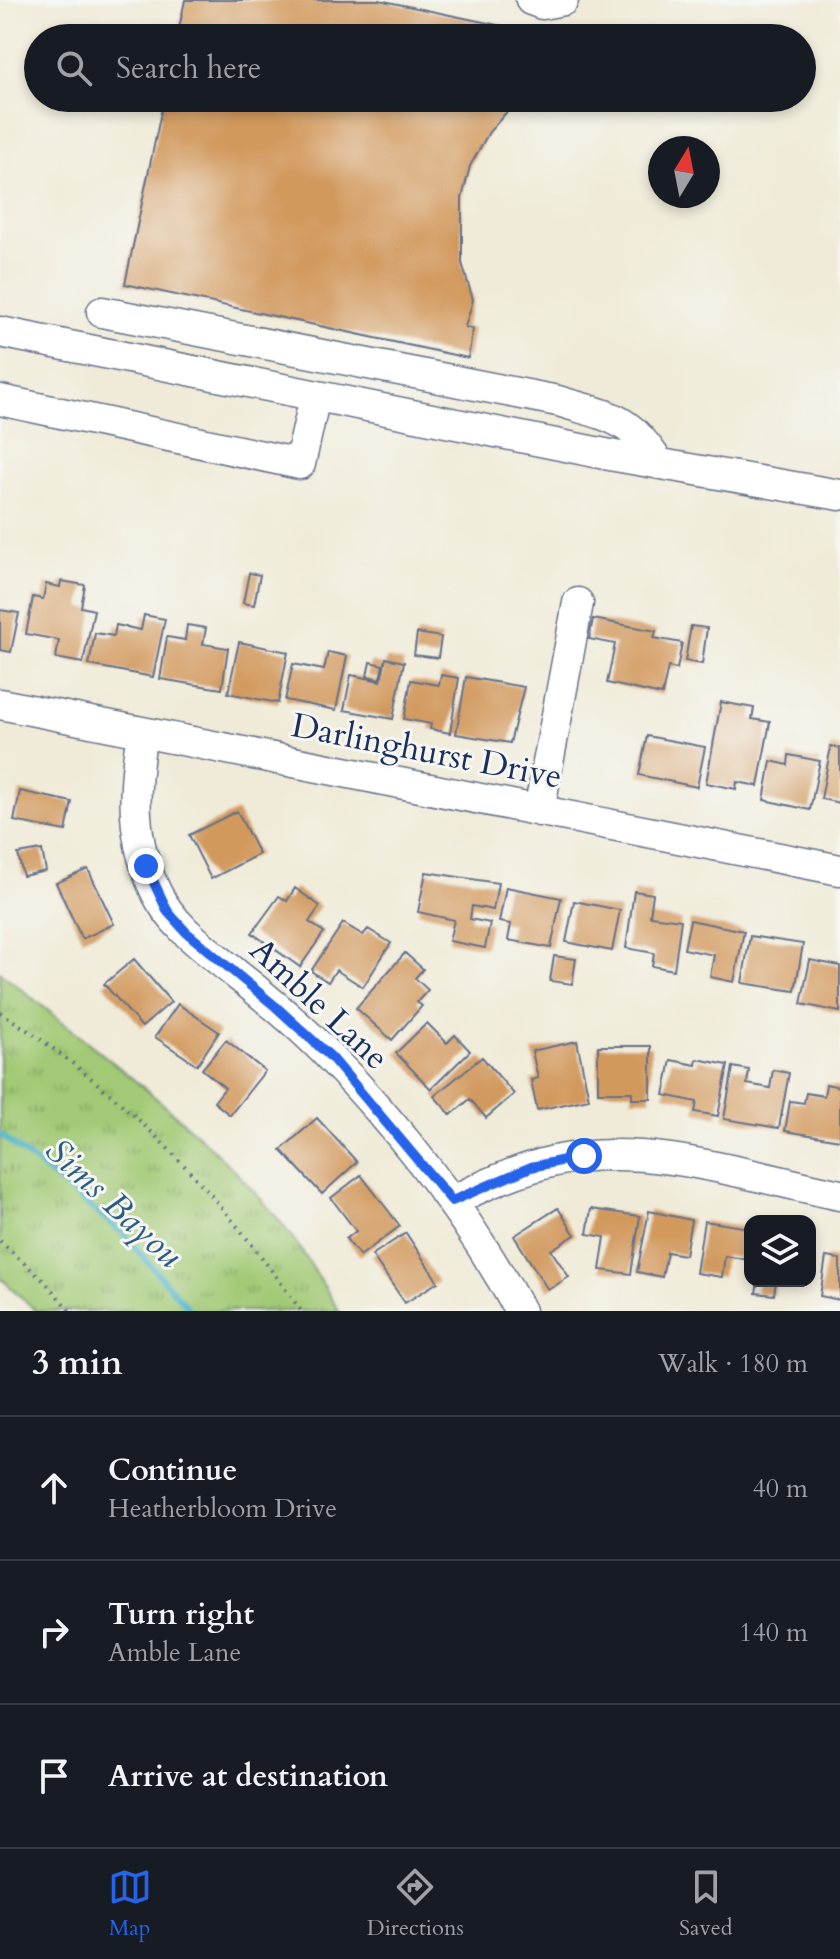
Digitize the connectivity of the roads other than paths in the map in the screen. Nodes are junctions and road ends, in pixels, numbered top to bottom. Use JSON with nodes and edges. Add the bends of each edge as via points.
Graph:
{"nodes":[{"id":1,"x":531,"y":0,"type":"edge"},
{"id":2,"x":563,"y":0,"type":"edge"},
{"id":3,"x":102,"y":312,"type":"dead end"},
{"id":4,"x":0,"y":332,"type":"edge"},
{"id":5,"x":315,"y":396,"type":"junction"},
{"id":6,"x":0,"y":400,"type":"edge"},
{"id":7,"x":659,"y":464,"type":"junction"},
{"id":8,"x":840,"y":495,"type":"edge"},
{"id":9,"x":578,"y":603,"type":"dead end"},
{"id":10,"x":0,"y":704,"type":"edge"},
{"id":11,"x":142,"y":732,"type":"junction"},
{"id":12,"x":539,"y":811,"type":"junction"},
{"id":13,"x":840,"y":870,"type":"edge"},
{"id":14,"x":840,"y":1195,"type":"edge"},
{"id":15,"x":452,"y":1201,"type":"junction"},
{"id":16,"x":520,"y":1311,"type":"edge"}],
"edges":[{"from":1,"to":2,"type":"street"},
{"from":3,"to":7,"type":"street","via":[[558,401],[625,422]]},
{"from":4,"to":5,"type":"street"},
{"from":5,"to":6,"type":"street","via":[[300,464]]},
{"from":5,"to":7,"type":"street"},
{"from":7,"to":8,"type":"street"},
{"from":9,"to":12,"type":"street"},
{"from":10,"to":11,"type":"street","name":"Darlinghurst Drive"},
{"from":11,"to":12,"type":"street","name":"Darlinghurst Drive"},
{"from":11,"to":15,"type":"street","name":"Amble Lane","via":[[133,813],[146,866],[168,912],[332,1058]]},
{"from":12,"to":13,"type":"street","name":"Darlinghurst Drive"},
{"from":14,"to":15,"type":"street","via":[[661,1158],[606,1154],[531,1167]]},
{"from":15,"to":16,"type":"street","name":"Amble Lane"}]}
